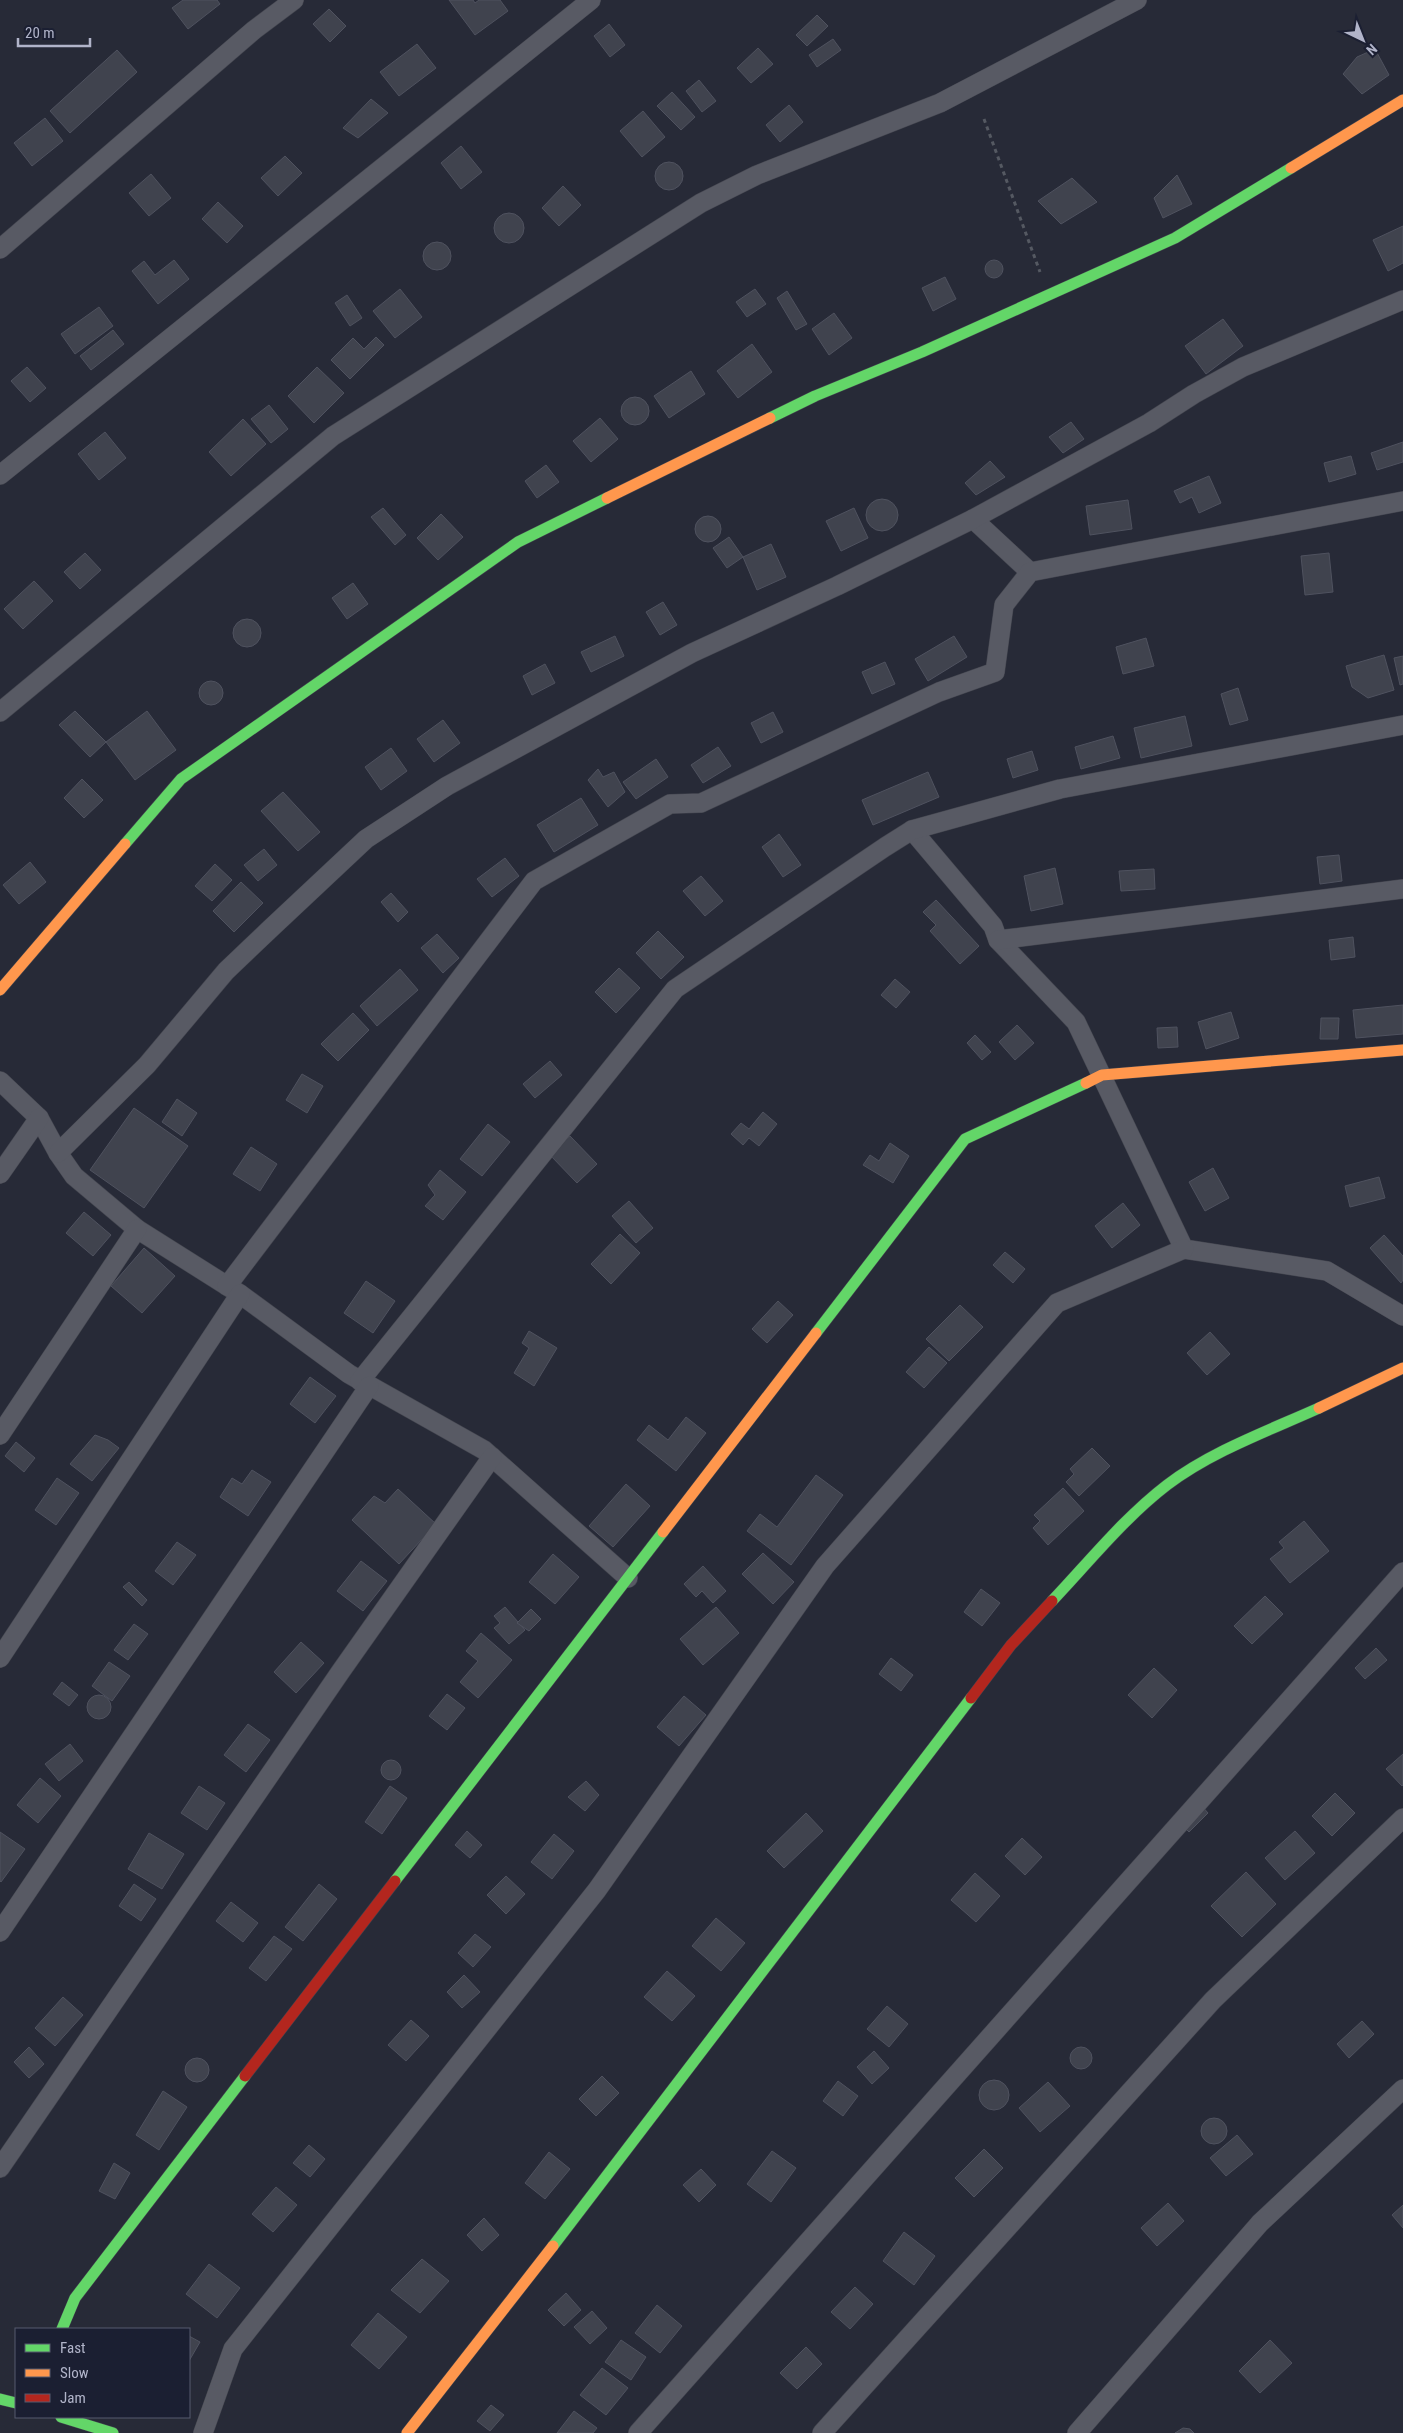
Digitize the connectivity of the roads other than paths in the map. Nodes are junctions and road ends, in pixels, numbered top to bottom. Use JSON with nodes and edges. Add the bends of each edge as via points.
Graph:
{"nodes":[{"id":1,"x":294,"y":0,"type":"edge"},
{"id":2,"x":591,"y":0,"type":"edge"},
{"id":3,"x":1137,"y":0,"type":"edge"},
{"id":4,"x":1403,"y":100,"type":"edge"},
{"id":5,"x":0,"y":249,"type":"edge"},
{"id":6,"x":1403,"y":300,"type":"edge"},
{"id":7,"x":0,"y":476,"type":"edge"},
{"id":8,"x":1403,"y":501,"type":"edge"},
{"id":9,"x":973,"y":519,"type":"junction"},
{"id":10,"x":1030,"y":572,"type":"junction"},
{"id":11,"x":0,"y":712,"type":"edge"},
{"id":12,"x":1403,"y":725,"type":"edge"},
{"id":13,"x":912,"y":830,"type":"junction"},
{"id":14,"x":1403,"y":889,"type":"edge"},
{"id":15,"x":998,"y":940,"type":"junction"},
{"id":16,"x":0,"y":990,"type":"edge"},
{"id":17,"x":1403,"y":1050,"type":"edge"},
{"id":18,"x":1102,"y":1075,"type":"junction"},
{"id":19,"x":0,"y":1081,"type":"edge"},
{"id":20,"x":39,"y":1118,"type":"junction"},
{"id":21,"x":58,"y":1153,"type":"junction"},
{"id":22,"x":0,"y":1174,"type":"edge"},
{"id":23,"x":137,"y":1229,"type":"junction"},
{"id":24,"x":1184,"y":1249,"type":"junction"},
{"id":25,"x":233,"y":1290,"type":"junction"},
{"id":26,"x":1403,"y":1316,"type":"edge"},
{"id":27,"x":1403,"y":1368,"type":"edge"},
{"id":28,"x":365,"y":1383,"type":"junction"},
{"id":29,"x":0,"y":1435,"type":"edge"},
{"id":30,"x":492,"y":1457,"type":"junction"},
{"id":31,"x":1403,"y":1572,"type":"edge"},
{"id":32,"x":628,"y":1578,"type":"junction"},
{"id":33,"x":0,"y":1658,"type":"edge"},
{"id":34,"x":1403,"y":1818,"type":"edge"},
{"id":35,"x":0,"y":1932,"type":"edge"},
{"id":36,"x":1403,"y":2089,"type":"edge"},
{"id":37,"x":0,"y":2168,"type":"edge"},
{"id":38,"x":62,"y":2328,"type":"edge"},
{"id":39,"x":0,"y":2398,"type":"edge"},
{"id":40,"x":15,"y":2403,"type":"edge"},
{"id":41,"x":64,"y":2418,"type":"edge"},
{"id":42,"x":112,"y":2433,"type":"edge"},
{"id":43,"x":203,"y":2433,"type":"edge"},
{"id":44,"x":407,"y":2433,"type":"edge"},
{"id":45,"x":638,"y":2433,"type":"edge"},
{"id":46,"x":822,"y":2433,"type":"edge"},
{"id":47,"x":1077,"y":2433,"type":"edge"}],
"edges":[{"from":1,"to":5,"type":"street","via":[[254,30]]},
{"from":2,"to":7,"type":"street"},
{"from":3,"to":11,"type":"street","via":[[940,103],[757,175],[701,202],[333,436]]},
{"from":4,"to":16,"type":"street","via":[[1175,238],[922,352],[815,396],[518,542],[181,779]]},
{"from":6,"to":9,"type":"street","via":[[1243,367],[1149,423]]},
{"from":8,"to":10,"type":"street"},
{"from":9,"to":10,"type":"street"},
{"from":9,"to":21,"type":"street","via":[[692,653],[447,786],[366,839],[226,971],[147,1065]]},
{"from":10,"to":25,"type":"street","via":[[1004,605],[995,672],[938,692],[701,803],[670,804],[534,881]]},
{"from":12,"to":13,"type":"street","via":[[1060,789]]},
{"from":13,"to":15,"type":"street","via":[[992,926]]},
{"from":13,"to":28,"type":"street","via":[[675,989]]},
{"from":14,"to":15,"type":"street"},
{"from":15,"to":18,"type":"street","via":[[1076,1022]]},
{"from":17,"to":18,"type":"street"},
{"from":18,"to":24,"type":"street"},
{"from":18,"to":32,"type":"street","via":[[965,1139]]},
{"from":19,"to":20,"type":"street"},
{"from":20,"to":21,"type":"street"},
{"from":20,"to":22,"type":"street"},
{"from":21,"to":23,"type":"street","via":[[74,1176]]},
{"from":23,"to":25,"type":"street"},
{"from":23,"to":29,"type":"street"},
{"from":24,"to":26,"type":"street","via":[[1327,1271]]},
{"from":24,"to":43,"type":"street","via":[[1057,1304],[826,1566],[597,1890],[233,2349]]},
{"from":25,"to":28,"type":"street"},
{"from":25,"to":33,"type":"street"},
{"from":27,"to":44,"type":"street","via":[[1205,1461],[1167,1485],[1135,1513],[1011,1645]]},
{"from":28,"to":30,"type":"street"},
{"from":28,"to":35,"type":"street"},
{"from":30,"to":32,"type":"street"},
{"from":30,"to":37,"type":"street"},
{"from":31,"to":45,"type":"street"},
{"from":32,"to":38,"type":"street","via":[[75,2298]]},
{"from":34,"to":46,"type":"street","via":[[1213,2000]]},
{"from":36,"to":47,"type":"street","via":[[1260,2223]]},
{"from":39,"to":40,"type":"street"},
{"from":41,"to":42,"type":"street"}]}
